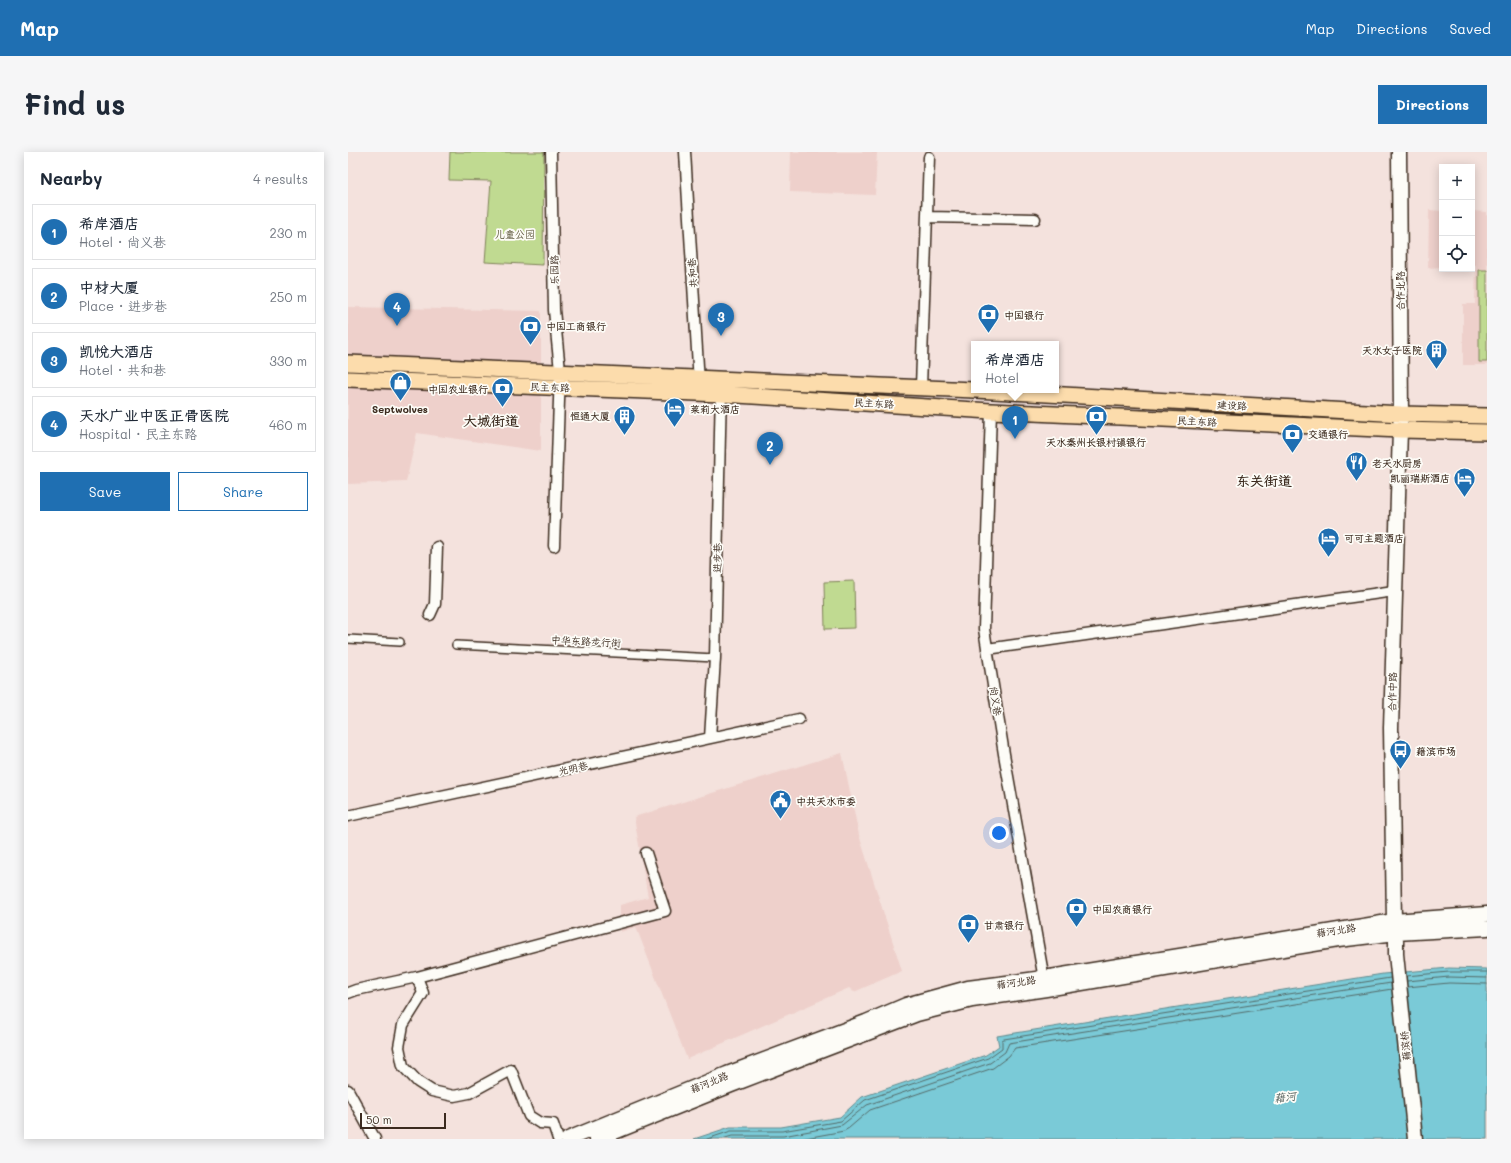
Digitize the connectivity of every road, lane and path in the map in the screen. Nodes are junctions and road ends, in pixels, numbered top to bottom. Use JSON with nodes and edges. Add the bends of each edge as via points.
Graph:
{"nodes":[{"id":1,"x":551,"y":152,"type":"edge"},
{"id":2,"x":685,"y":152,"type":"edge"},
{"id":3,"x":1399,"y":152,"type":"edge"},
{"id":4,"x":929,"y":157,"type":"dead end"},
{"id":5,"x":927,"y":217,"type":"junction"},
{"id":6,"x":1035,"y":219,"type":"dead end"},
{"id":7,"x":348,"y":363,"type":"edge"},
{"id":8,"x":560,"y":371,"type":"junction"},
{"id":9,"x":698,"y":377,"type":"junction"},
{"id":10,"x":720,"y":378,"type":"junction"},
{"id":11,"x":348,"y":379,"type":"edge"},
{"id":12,"x":921,"y":387,"type":"junction"},
{"id":13,"x":560,"y":388,"type":"junction"},
{"id":14,"x":971,"y":390,"type":"edge"},
{"id":15,"x":1028,"y":393,"type":"edge"},
{"id":16,"x":699,"y":394,"type":"junction"},
{"id":17,"x":721,"y":394,"type":"junction"},
{"id":18,"x":991,"y":411,"type":"junction"},
{"id":19,"x":1401,"y":414,"type":"junction"},
{"id":20,"x":1487,"y":416,"type":"edge"},
{"id":21,"x":1400,"y":430,"type":"junction"},
{"id":22,"x":1487,"y":432,"type":"edge"},
{"id":23,"x":554,"y":546,"type":"dead end"},
{"id":24,"x":437,"y":547,"type":"dead end"},
{"id":25,"x":1394,"y":591,"type":"junction"},
{"id":26,"x":430,"y":615,"type":"dead end"},
{"id":27,"x":348,"y":639,"type":"edge"},
{"id":28,"x":400,"y":642,"type":"dead end"},
{"id":29,"x":456,"y":645,"type":"dead end"},
{"id":30,"x":987,"y":650,"type":"junction"},
{"id":31,"x":715,"y":658,"type":"junction"},
{"id":32,"x":799,"y":719,"type":"dead end"},
{"id":33,"x":710,"y":738,"type":"junction"},
{"id":34,"x":348,"y":816,"type":"edge"},
{"id":35,"x":646,"y":853,"type":"dead end"},
{"id":36,"x":1487,"y":914,"type":"edge"},
{"id":37,"x":1395,"y":927,"type":"junction"},
{"id":38,"x":1487,"y":928,"type":"edge"},
{"id":39,"x":1396,"y":954,"type":"joint"},
{"id":40,"x":417,"y":977,"type":"junction"},
{"id":41,"x":1045,"y":983,"type":"junction"},
{"id":42,"x":348,"y":993,"type":"edge"},
{"id":43,"x":348,"y":1090,"type":"edge"},
{"id":44,"x":375,"y":1139,"type":"edge"},
{"id":45,"x":558,"y":1139,"type":"edge"},
{"id":46,"x":568,"y":1139,"type":"edge"},
{"id":47,"x":597,"y":1139,"type":"edge"},
{"id":48,"x":1415,"y":1139,"type":"edge"}],
"edges":[{"from":1,"to":8,"type":"street","name":"乐园路","via":[[554,310]]},
{"from":2,"to":9,"type":"street","name":"共和巷"},
{"from":3,"to":19,"type":"main road","name":"合作北路"},
{"from":4,"to":5,"type":"street"},
{"from":5,"to":6,"type":"street"},
{"from":5,"to":12,"type":"street"},
{"from":7,"to":8,"type":"main road","name":"民主东路"},
{"from":8,"to":9,"type":"main road","name":"民主东路"},
{"from":8,"to":13,"type":"street","name":"乐园路"},
{"from":9,"to":10,"type":"main road","name":"民主东路"},
{"from":9,"to":16,"type":"street","name":"共和巷"},
{"from":10,"to":12,"type":"main road","name":"民主东路"},
{"from":10,"to":17,"type":"street","name":"进步巷"},
{"from":11,"to":13,"type":"main road","name":"民主东路"},
{"from":12,"to":14,"type":"main road","name":"建设路"},
{"from":13,"to":16,"type":"main road","name":"民主东路"},
{"from":13,"to":23,"type":"street","name":"乐园路"},
{"from":15,"to":19,"type":"main road","name":"建设路"},
{"from":16,"to":17,"type":"main road","name":"民主东路"},
{"from":17,"to":18,"type":"main road","name":"民主东路"},
{"from":17,"to":31,"type":"street","name":"进步巷"},
{"from":18,"to":21,"type":"main road","name":"民主东路"},
{"from":18,"to":30,"type":"street","name":"尚义巷","via":[[984,629]]},
{"from":19,"to":20,"type":"main road","name":"建设路"},
{"from":19,"to":21,"type":"main road","name":"合作北路"},
{"from":21,"to":22,"type":"main road"},
{"from":21,"to":25,"type":"main road","name":"合作中路"},
{"from":24,"to":26,"type":"street","via":[[435,604]]},
{"from":25,"to":30,"type":"street"},
{"from":25,"to":37,"type":"main road","name":"合作中路","via":[[1392,728]]},
{"from":27,"to":28,"type":"street"},
{"from":29,"to":31,"type":"street","name":"中华东路步行街"},
{"from":30,"to":41,"type":"street","name":"尚义巷"},
{"from":31,"to":33,"type":"street","name":"进步巷"},
{"from":32,"to":33,"type":"street","name":"光明巷"},
{"from":33,"to":34,"type":"street","name":"光明巷"},
{"from":35,"to":40,"type":"street","via":[[664,911]]},
{"from":36,"to":37,"type":"main road","name":"藉河北路"},
{"from":37,"to":38,"type":"main road","name":"藉河北路"},
{"from":37,"to":39,"type":"main road","name":"合作中路"},
{"from":37,"to":41,"type":"main road","name":"藉河北路"},
{"from":39,"to":48,"type":"main road","name":"藉滨桥"},
{"from":40,"to":42,"type":"street"},
{"from":40,"to":45,"type":"street","via":[[423,993],[403,1025],[399,1046],[403,1066],[425,1088],[454,1096],[469,1093],[511,1070],[529,1116],[540,1123],[553,1124]]},
{"from":41,"to":46,"type":"main road","name":"藉河北路","via":[[968,988],[906,1005]]},
{"from":41,"to":47,"type":"main road","name":"藉河北路","via":[[918,1014]]},
{"from":43,"to":44,"type":"street"}]}
